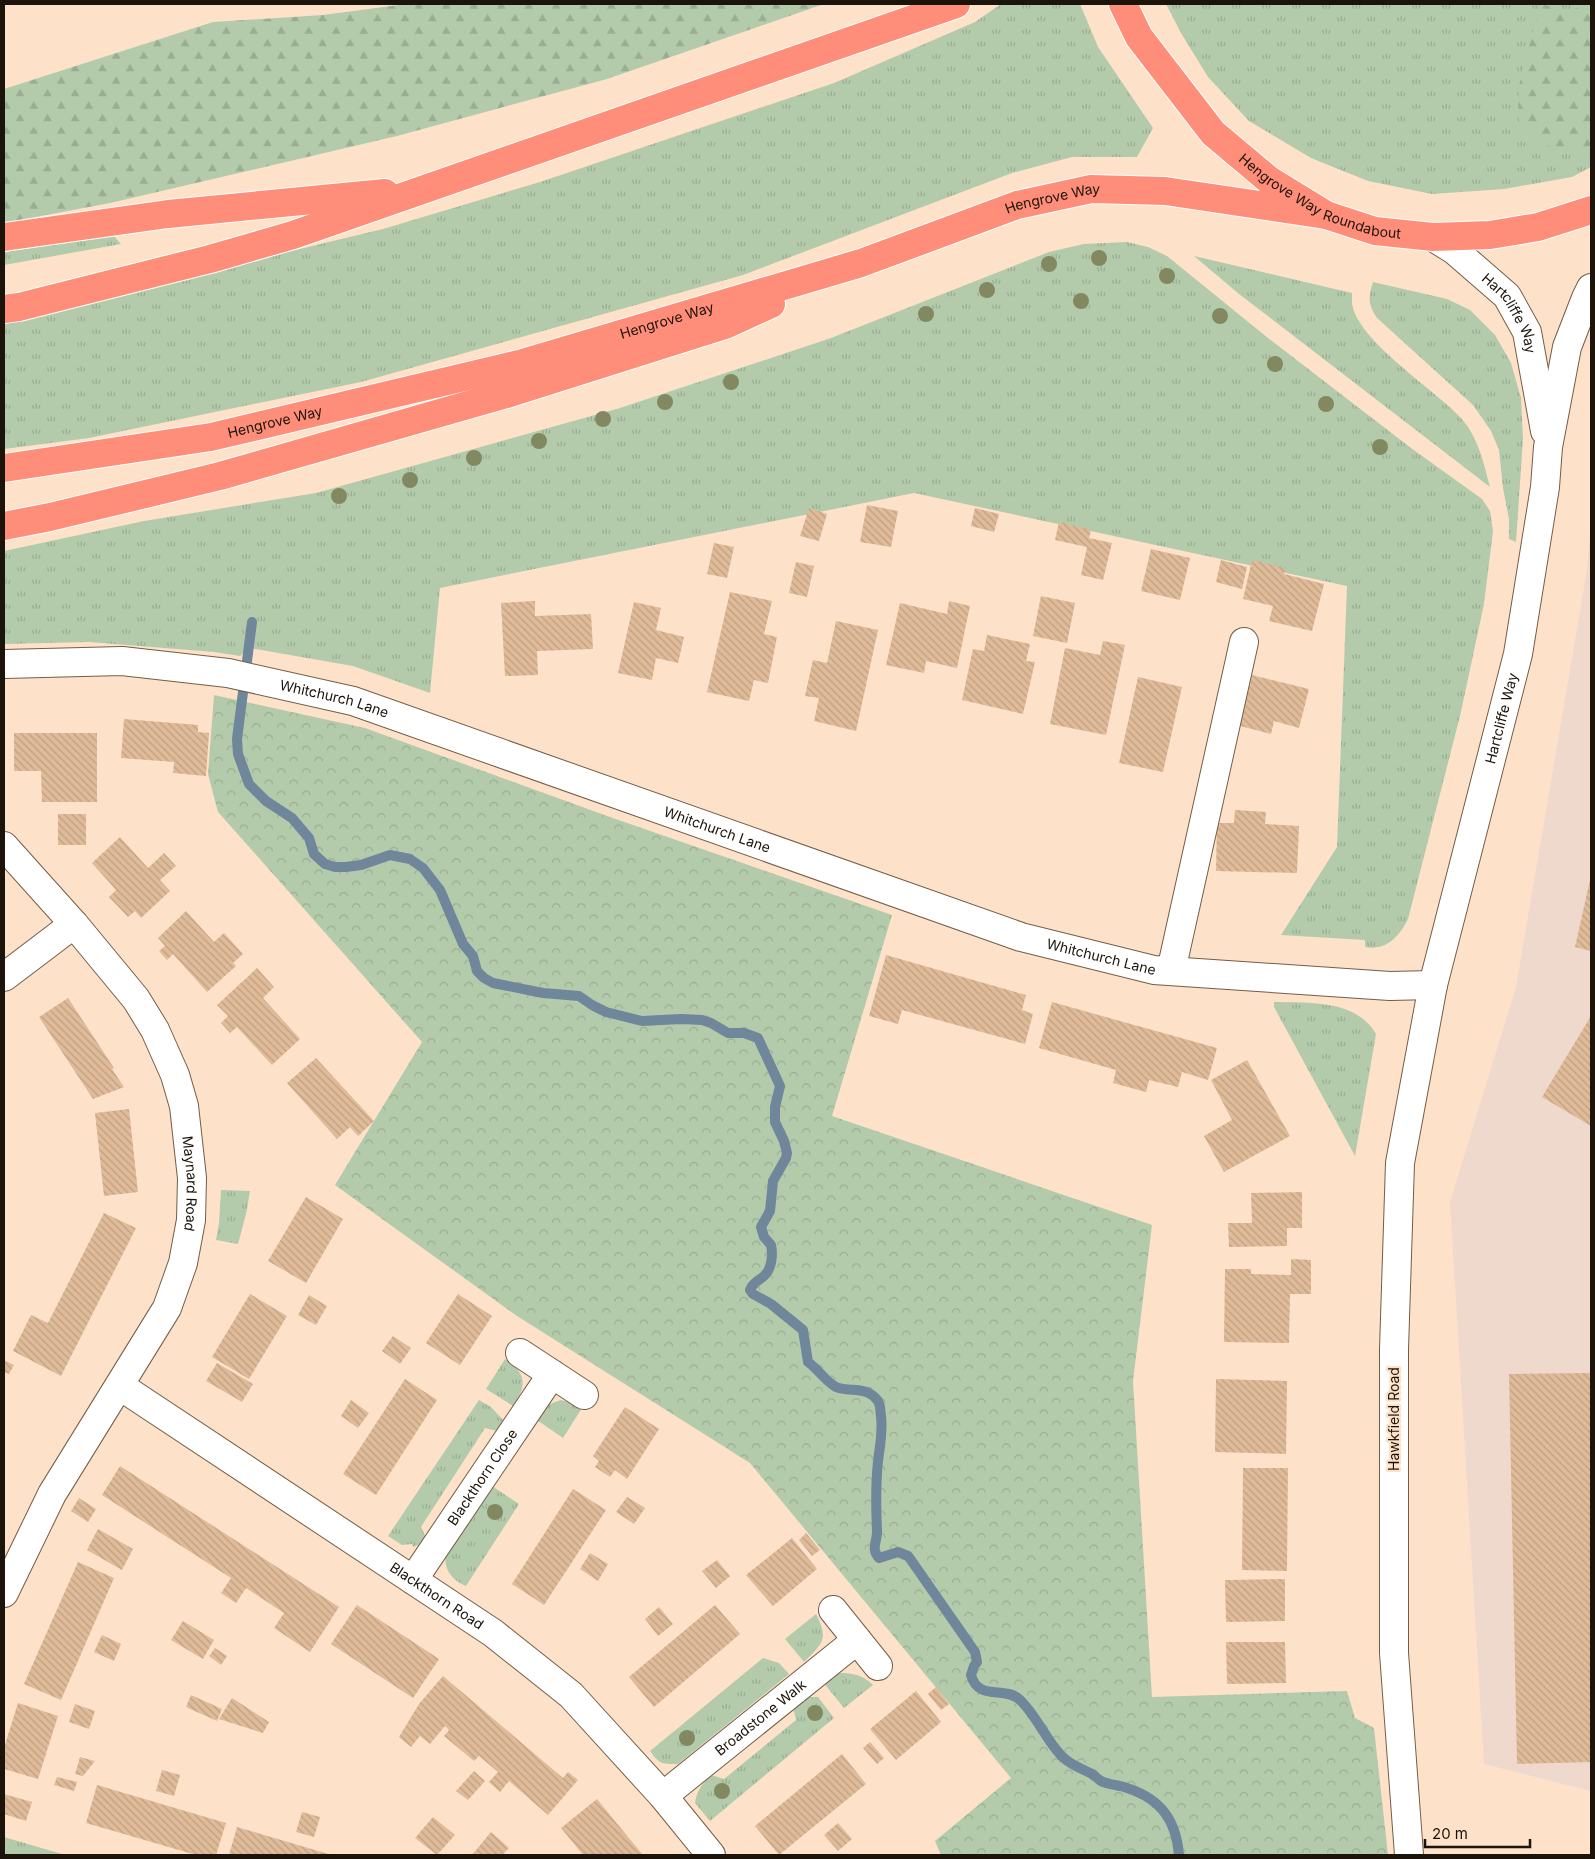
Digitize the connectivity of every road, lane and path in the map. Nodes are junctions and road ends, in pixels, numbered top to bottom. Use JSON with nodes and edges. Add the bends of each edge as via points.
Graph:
{"nodes":[{"id":1,"x":956,"y":4,"type":"edge"},
{"id":2,"x":1123,"y":4,"type":"edge"},
{"id":3,"x":429,"y":189,"type":"junction"},
{"id":4,"x":1591,"y":210,"type":"edge"},
{"id":5,"x":1326,"y":215,"type":"junction"},
{"id":6,"x":4,"y":236,"type":"edge"},
{"id":7,"x":1433,"y":237,"type":"junction"},
{"id":8,"x":861,"y":263,"type":"junction"},
{"id":9,"x":1591,"y":288,"type":"edge"},
{"id":10,"x":4,"y":310,"type":"edge"},
{"id":11,"x":1548,"y":447,"type":"junction"},
{"id":12,"x":4,"y":468,"type":"edge"},
{"id":13,"x":4,"y":526,"type":"edge"},
{"id":14,"x":1244,"y":642,"type":"dead end"},
{"id":15,"x":4,"y":664,"type":"edge"},
{"id":16,"x":4,"y":846,"type":"edge"},
{"id":17,"x":74,"y":924,"type":"junction"},
{"id":18,"x":1172,"y":971,"type":"junction"},
{"id":19,"x":4,"y":977,"type":"edge"},
{"id":20,"x":1433,"y":985,"type":"junction"},
{"id":21,"x":520,"y":1353,"type":"dead end"},
{"id":22,"x":552,"y":1374,"type":"junction"},
{"id":23,"x":120,"y":1386,"type":"junction"},
{"id":24,"x":584,"y":1395,"type":"dead end"},
{"id":25,"x":9,"y":1565,"type":"edge"},
{"id":26,"x":413,"y":1580,"type":"junction"},
{"id":27,"x":4,"y":1593,"type":"edge"},
{"id":28,"x":833,"y":1610,"type":"dead end"},
{"id":29,"x":857,"y":1640,"type":"junction"},
{"id":30,"x":878,"y":1666,"type":"dead end"},
{"id":31,"x":663,"y":1796,"type":"junction"},
{"id":32,"x":711,"y":1855,"type":"edge"},
{"id":33,"x":1408,"y":1855,"type":"edge"}],
"edges":[{"from":1,"to":3,"type":"highway"},
{"from":2,"to":5,"type":"highway","name":"Hengrove Way Roundabout","via":[[1139,37],[1213,133],[1269,180]]},
{"from":3,"to":6,"type":"highway","via":[[168,214]]},
{"from":3,"to":10,"type":"highway","via":[[210,259]]},
{"from":4,"to":7,"type":"highway","name":"Hengrove Way Roundabout","via":[[1538,227],[1490,235]]},
{"from":5,"to":7,"type":"highway","name":"Hengrove Way Roundabout","via":[[1375,231]]},
{"from":5,"to":8,"type":"highway","name":"Hengrove Way","via":[[1165,191],[1090,189],[1017,205]]},
{"from":7,"to":11,"type":"street","name":"Hartcliffe Way","via":[[1454,250],[1507,296],[1527,332]]},
{"from":8,"to":12,"type":"highway","name":"Hengrove Way","via":[[523,363],[211,437]]},
{"from":8,"to":13,"type":"highway","via":[[725,325],[519,390],[220,476]]},
{"from":9,"to":11,"type":"street","name":"Hartcliffe Way","via":[[1568,347]]},
{"from":11,"to":20,"type":"street","name":"Hartcliffe Way","via":[[1545,487],[1518,654]]},
{"from":14,"to":18,"type":"street"},
{"from":15,"to":18,"type":"street","name":"Whitchurch Lane","via":[[122,661],[234,674],[353,701],[1021,937],[1154,970]]},
{"from":16,"to":17,"type":"street","name":"Maynard Road"},
{"from":17,"to":19,"type":"street"},
{"from":17,"to":23,"type":"street","name":"Maynard Road","via":[[136,999],[165,1050],[184,1106],[192,1178],[191,1220],[183,1263],[167,1308]]},
{"from":18,"to":20,"type":"street","name":"Whitchurch Lane","via":[[1390,986]]},
{"from":20,"to":33,"type":"street","name":"Hawkfield Road","via":[[1400,1163],[1394,1349],[1394,1654]]},
{"from":21,"to":22,"type":"street"},
{"from":22,"to":24,"type":"street"},
{"from":22,"to":26,"type":"street","name":"Blackthorn Close"},
{"from":23,"to":25,"type":"street","name":"Maynard Road"},
{"from":23,"to":26,"type":"street","name":"Blackthorn Road"},
{"from":25,"to":27,"type":"street","name":"Maynard Road"},
{"from":26,"to":31,"type":"street","name":"Blackthorn Road","via":[[493,1633],[571,1695]]},
{"from":28,"to":29,"type":"street"},
{"from":29,"to":30,"type":"street"},
{"from":29,"to":31,"type":"street","name":"Broadstone Walk"},
{"from":31,"to":32,"type":"street","name":"Blackthorn Road"}]}
